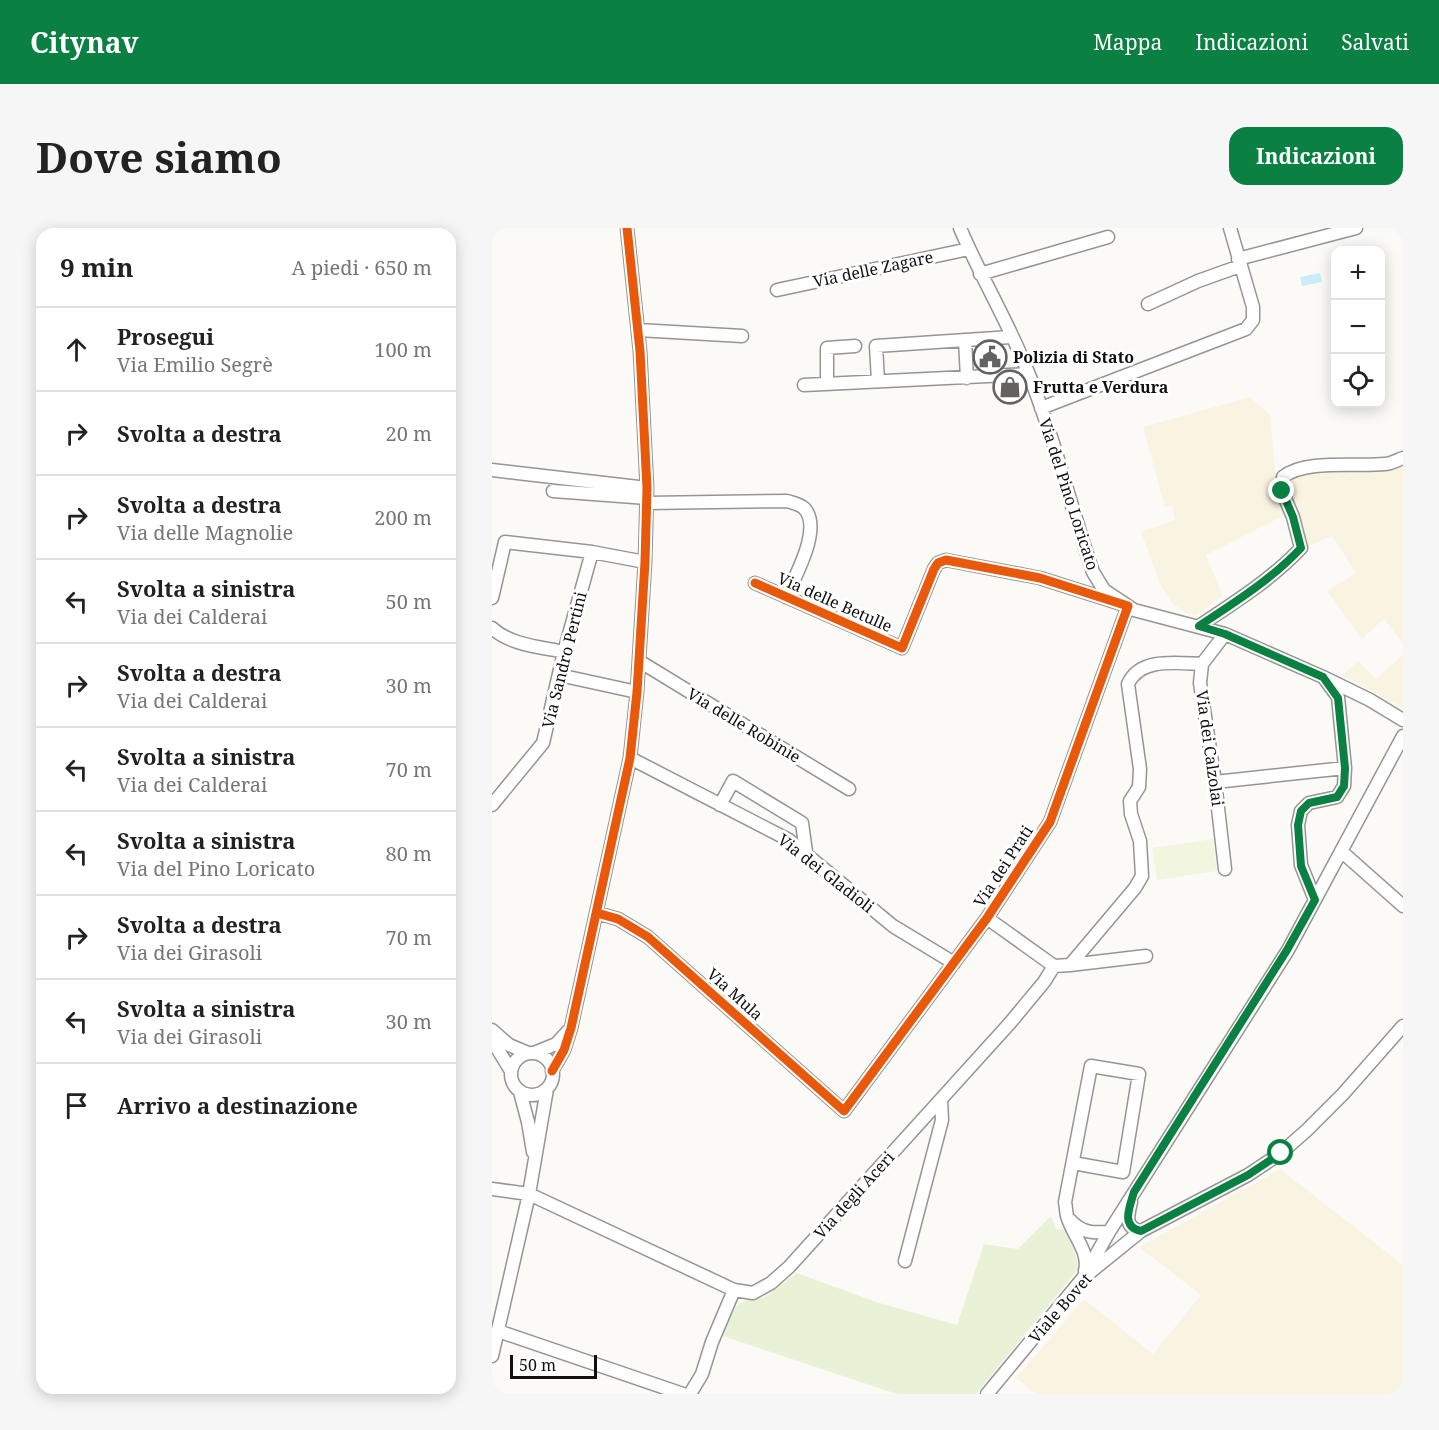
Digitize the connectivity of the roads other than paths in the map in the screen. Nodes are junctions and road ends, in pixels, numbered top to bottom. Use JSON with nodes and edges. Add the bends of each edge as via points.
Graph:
{"nodes":[{"id":1,"x":627,"y":228,"type":"edge"},
{"id":2,"x":960,"y":228,"type":"edge"},
{"id":3,"x":1230,"y":228,"type":"edge"},
{"id":4,"x":1356,"y":228,"type":"edge"},
{"id":5,"x":1317,"y":233,"type":"edge"},
{"id":6,"x":1108,"y":237,"type":"dead end"},
{"id":7,"x":969,"y":249,"type":"junction"},
{"id":8,"x":1239,"y":262,"type":"junction"},
{"id":9,"x":980,"y":274,"type":"junction"},
{"id":10,"x":777,"y":290,"type":"dead end"},
{"id":11,"x":1148,"y":304,"type":"dead end"},
{"id":12,"x":638,"y":330,"type":"junction"},
{"id":13,"x":742,"y":336,"type":"dead end"},
{"id":14,"x":1011,"y":337,"type":"junction"},
{"id":15,"x":965,"y":340,"type":"junction"},
{"id":16,"x":855,"y":346,"type":"dead end"},
{"id":17,"x":1028,"y":374,"type":"junction"},
{"id":18,"x":967,"y":378,"type":"junction"},
{"id":19,"x":878,"y":381,"type":"junction"},
{"id":20,"x":827,"y":384,"type":"junction"},
{"id":21,"x":804,"y":385,"type":"dead end"},
{"id":22,"x":1041,"y":408,"type":"junction"},
{"id":23,"x":1403,"y":458,"type":"edge"},
{"id":24,"x":492,"y":470,"type":"edge"},
{"id":25,"x":553,"y":490,"type":"dead end"},
{"id":26,"x":647,"y":496,"type":"junction"},
{"id":27,"x":592,"y":552,"type":"junction"},
{"id":28,"x":645,"y":562,"type":"junction"},
{"id":29,"x":755,"y":583,"type":"dead end"},
{"id":30,"x":786,"y":597,"type":"junction"},
{"id":31,"x":492,"y":598,"type":"edge"},
{"id":32,"x":1128,"y":606,"type":"junction"},
{"id":33,"x":1199,"y":626,"type":"junction"},
{"id":34,"x":492,"y":628,"type":"edge"},
{"id":35,"x":1225,"y":634,"type":"junction"},
{"id":36,"x":564,"y":652,"type":"junction"},
{"id":37,"x":639,"y":661,"type":"junction"},
{"id":38,"x":1202,"y":664,"type":"junction"},
{"id":39,"x":559,"y":675,"type":"junction"},
{"id":40,"x":1323,"y":677,"type":"junction"},
{"id":41,"x":637,"y":692,"type":"junction"},
{"id":42,"x":1403,"y":720,"type":"edge"},
{"id":43,"x":1403,"y":736,"type":"edge"},
{"id":44,"x":630,"y":758,"type":"junction"},
{"id":45,"x":1345,"y":768,"type":"junction"},
{"id":46,"x":1215,"y":782,"type":"junction"},
{"id":47,"x":849,"y":789,"type":"dead end"},
{"id":48,"x":492,"y":805,"type":"edge"},
{"id":49,"x":720,"y":805,"type":"junction"},
{"id":50,"x":1341,"y":851,"type":"junction"},
{"id":51,"x":806,"y":852,"type":"junction"},
{"id":52,"x":1225,"y":869,"type":"dead end"},
{"id":53,"x":1315,"y":900,"type":"junction"},
{"id":54,"x":1403,"y":906,"type":"edge"},
{"id":55,"x":597,"y":913,"type":"junction"},
{"id":56,"x":987,"y":918,"type":"junction"},
{"id":57,"x":1146,"y":956,"type":"dead end"},
{"id":58,"x":954,"y":963,"type":"junction"},
{"id":59,"x":1070,"y":965,"type":"junction"},
{"id":60,"x":1054,"y":966,"type":"junction"},
{"id":61,"x":1403,"y":1026,"type":"edge"},
{"id":62,"x":571,"y":1028,"type":"junction"},
{"id":63,"x":492,"y":1030,"type":"edge"},
{"id":64,"x":492,"y":1040,"type":"edge"},
{"id":65,"x":531,"y":1053,"type":"junction"},
{"id":66,"x":511,"y":1071,"type":"junction"},
{"id":67,"x":552,"y":1071,"type":"junction"},
{"id":68,"x":547,"y":1089,"type":"junction"},
{"id":69,"x":520,"y":1092,"type":"junction"},
{"id":70,"x":941,"y":1099,"type":"junction"},
{"id":71,"x":844,"y":1111,"type":"joint"},
{"id":72,"x":534,"y":1157,"type":"junction"},
{"id":73,"x":1073,"y":1163,"type":"junction"},
{"id":74,"x":492,"y":1189,"type":"edge"},
{"id":75,"x":1134,"y":1192,"type":"junction"},
{"id":76,"x":529,"y":1194,"type":"junction"},
{"id":77,"x":1067,"y":1217,"type":"junction"},
{"id":78,"x":1141,"y":1231,"type":"junction"},
{"id":79,"x":1109,"y":1232,"type":"junction"},
{"id":80,"x":904,"y":1261,"type":"dead end"},
{"id":81,"x":1083,"y":1278,"type":"junction"},
{"id":82,"x":734,"y":1290,"type":"junction"},
{"id":83,"x":498,"y":1331,"type":"junction"},
{"id":84,"x":492,"y":1356,"type":"edge"},
{"id":85,"x":683,"y":1394,"type":"edge"},
{"id":86,"x":690,"y":1394,"type":"edge"},
{"id":87,"x":987,"y":1394,"type":"edge"}],
"edges":[{"from":1,"to":12,"type":"street"},
{"from":2,"to":7,"type":"street","name":"Via del Pino Loricato"},
{"from":3,"to":8,"type":"street"},
{"from":4,"to":5,"type":"street"},
{"from":5,"to":8,"type":"street"},
{"from":6,"to":9,"type":"street"},
{"from":7,"to":9,"type":"street","name":"Via del Pino Loricato"},
{"from":7,"to":10,"type":"street","name":"Via delle Zagare"},
{"from":8,"to":11,"type":"street"},
{"from":8,"to":22,"type":"street","via":[[1253,307],[1253,320],[1246,329]]},
{"from":9,"to":14,"type":"street","name":"Via del Pino Loricato"},
{"from":12,"to":13,"type":"street"},
{"from":12,"to":26,"type":"street"},
{"from":14,"to":15,"type":"street"},
{"from":14,"to":17,"type":"street","name":"Via del Pino Loricato"},
{"from":15,"to":18,"type":"street"},
{"from":15,"to":19,"type":"street","via":[[876,346]]},
{"from":16,"to":20,"type":"street","via":[[827,348]]},
{"from":17,"to":18,"type":"street"},
{"from":17,"to":22,"type":"street","name":"Via del Pino Loricato"},
{"from":18,"to":19,"type":"street"},
{"from":19,"to":20,"type":"street"},
{"from":20,"to":21,"type":"street"},
{"from":22,"to":32,"type":"street","name":"Via del Pino Loricato","via":[[1093,572],[1104,590]]},
{"from":23,"to":33,"type":"street","via":[[1387,464],[1338,464],[1290,471],[1283,477],[1282,491],[1301,548],[1237,601]]},
{"from":24,"to":26,"type":"street"},
{"from":25,"to":26,"type":"street"},
{"from":26,"to":28,"type":"street"},
{"from":26,"to":30,"type":"street","via":[[798,504],[808,519],[810,542]]},
{"from":27,"to":28,"type":"street"},
{"from":27,"to":31,"type":"street","via":[[505,542]]},
{"from":27,"to":36,"type":"street","name":"Via Sandro Pertini"},
{"from":28,"to":37,"type":"street"},
{"from":29,"to":30,"type":"street","name":"Via delle Betulle"},
{"from":30,"to":32,"type":"street","name":"Via delle Betulle","via":[[902,648],[934,569],[946,560],[1040,578]]},
{"from":32,"to":33,"type":"street","name":"Via del Pino Loricato"},
{"from":32,"to":56,"type":"street","name":"Via dei Prati","via":[[1050,822]]},
{"from":33,"to":35,"type":"street","name":"Via del Pino Loricato"},
{"from":34,"to":36,"type":"street","via":[[516,641]]},
{"from":35,"to":38,"type":"street"},
{"from":35,"to":40,"type":"street","name":"Via del Pino Loricato"},
{"from":36,"to":39,"type":"street","name":"Via Sandro Pertini"},
{"from":37,"to":41,"type":"street"},
{"from":37,"to":47,"type":"street","name":"Via delle Robinie"},
{"from":38,"to":46,"type":"street","name":"Via dei Calzolai","via":[[1200,683]]},
{"from":38,"to":59,"type":"street","via":[[1170,662],[1144,666],[1128,684],[1140,770],[1139,787],[1130,801],[1140,841],[1142,876]]},
{"from":39,"to":41,"type":"street"},
{"from":39,"to":48,"type":"street","name":"Via Sandro Pertini","via":[[543,742]]},
{"from":40,"to":42,"type":"street","name":"Via del Pino Loricato"},
{"from":40,"to":45,"type":"street","via":[[1338,698]]},
{"from":41,"to":44,"type":"street"},
{"from":43,"to":50,"type":"street"},
{"from":44,"to":49,"type":"street","name":"Via dei Gladioli"},
{"from":44,"to":55,"type":"street"},
{"from":45,"to":46,"type":"street"},
{"from":45,"to":53,"type":"street","via":[[1344,786],[1337,797],[1309,803],[1301,811],[1301,866]]},
{"from":46,"to":52,"type":"street","name":"Via dei Calzolai"},
{"from":49,"to":51,"type":"street","name":"Via dei Gladioli"},
{"from":49,"to":51,"type":"street","via":[[733,781],[802,823]]},
{"from":50,"to":53,"type":"street"},
{"from":50,"to":54,"type":"street"},
{"from":51,"to":58,"type":"street","name":"Via dei Gladioli","via":[[892,926]]},
{"from":53,"to":75,"type":"street"},
{"from":55,"to":62,"type":"street"},
{"from":55,"to":71,"type":"street","name":"Via Mula","via":[[618,919],[648,937]]},
{"from":56,"to":58,"type":"street","name":"Via dei Prati"},
{"from":56,"to":60,"type":"street"},
{"from":57,"to":59,"type":"street"},
{"from":58,"to":71,"type":"street","name":"Via dei Prati"},
{"from":59,"to":60,"type":"street"},
{"from":60,"to":70,"type":"street","name":"Via degli Aceri","via":[[1010,1023]]},
{"from":61,"to":78,"type":"street","name":"Viale Bovet","via":[[1343,1094],[1281,1153],[1248,1175]]},
{"from":62,"to":65,"type":"street","via":[[556,1044]]},
{"from":62,"to":67,"type":"street"},
{"from":63,"to":65,"type":"street","via":[[509,1045]]},
{"from":64,"to":66,"type":"street"},
{"from":65,"to":66,"type":"street","via":[[516,1060]]},
{"from":65,"to":67,"type":"street","via":[[546,1059]]},
{"from":66,"to":69,"type":"street"},
{"from":67,"to":68,"type":"street"},
{"from":68,"to":69,"type":"street","via":[[531,1095]]},
{"from":68,"to":72,"type":"street"},
{"from":69,"to":72,"type":"street"},
{"from":70,"to":80,"type":"street","via":[[942,1120]]},
{"from":70,"to":82,"type":"street","name":"Via degli Aceri","via":[[789,1267],[753,1293]]},
{"from":72,"to":76,"type":"street"},
{"from":73,"to":73,"type":"street","via":[[1091,1066],[1139,1074],[1123,1172]]},
{"from":73,"to":77,"type":"street","via":[[1065,1202]]},
{"from":74,"to":76,"type":"street","name":"Via degli Aceri"},
{"from":75,"to":78,"type":"street","via":[[1128,1224]]},
{"from":75,"to":79,"type":"street"},
{"from":76,"to":82,"type":"street","name":"Via degli Aceri"},
{"from":76,"to":83,"type":"street"},
{"from":77,"to":79,"type":"street","via":[[1077,1228],[1089,1233]]},
{"from":77,"to":81,"type":"street","via":[[1087,1264]]},
{"from":78,"to":81,"type":"street","name":"Viale Bovet"},
{"from":79,"to":81,"type":"street"},
{"from":81,"to":87,"type":"street","name":"Viale Bovet"},
{"from":82,"to":86,"type":"street","via":[[702,1374]]},
{"from":83,"to":84,"type":"street"},
{"from":83,"to":85,"type":"street"}]}
